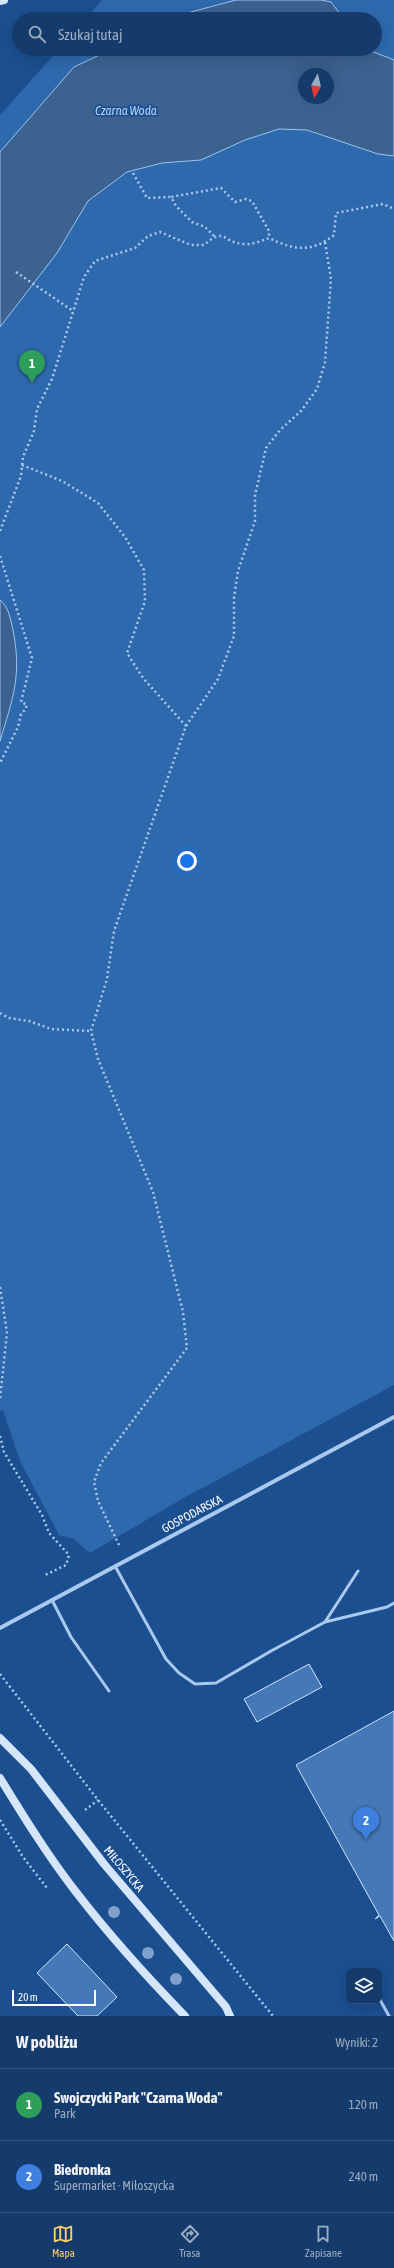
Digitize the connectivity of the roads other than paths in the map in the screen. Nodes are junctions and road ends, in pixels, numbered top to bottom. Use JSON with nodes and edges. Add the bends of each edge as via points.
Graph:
{"nodes":[{"id":1,"x":4,"y":0,"type":"edge"},
{"id":2,"x":0,"y":1,"type":"edge"},
{"id":3,"x":394,"y":1417,"type":"edge"},
{"id":4,"x":115,"y":1566,"type":"junction"},
{"id":5,"x":358,"y":1571,"type":"dead end"},
{"id":6,"x":52,"y":1600,"type":"junction"},
{"id":7,"x":394,"y":1603,"type":"edge"},
{"id":8,"x":325,"y":1622,"type":"junction"},
{"id":9,"x":0,"y":1628,"type":"edge"},
{"id":10,"x":109,"y":1691,"type":"dead end"},
{"id":11,"x":0,"y":1738,"type":"edge"},
{"id":12,"x":0,"y":1778,"type":"edge"},
{"id":13,"x":382,"y":2003,"type":"edge"},
{"id":14,"x":185,"y":2016,"type":"edge"},
{"id":15,"x":230,"y":2016,"type":"edge"},
{"id":16,"x":390,"y":2016,"type":"edge"}],
"edges":[{"from":1,"to":2,"type":"street"},
{"from":3,"to":4,"type":"street","name":"GOSPODARSKA"},
{"from":4,"to":6,"type":"street","name":"GOSPODARSKA"},
{"from":4,"to":8,"type":"lane","via":[[166,1659],[195,1684],[216,1683]]},
{"from":5,"to":8,"type":"lane"},
{"from":6,"to":9,"type":"street","name":"GOSPODARSKA"},
{"from":6,"to":10,"type":"lane","via":[[71,1637]]},
{"from":7,"to":8,"type":"lane"},
{"from":11,"to":15,"type":"street","name":"MIŁOSZYCKA","via":[[31,1769],[104,1864],[226,2007]]},
{"from":12,"to":14,"type":"street","via":[[76,1893],[139,1969]]},
{"from":13,"to":16,"type":"lane"}]}
